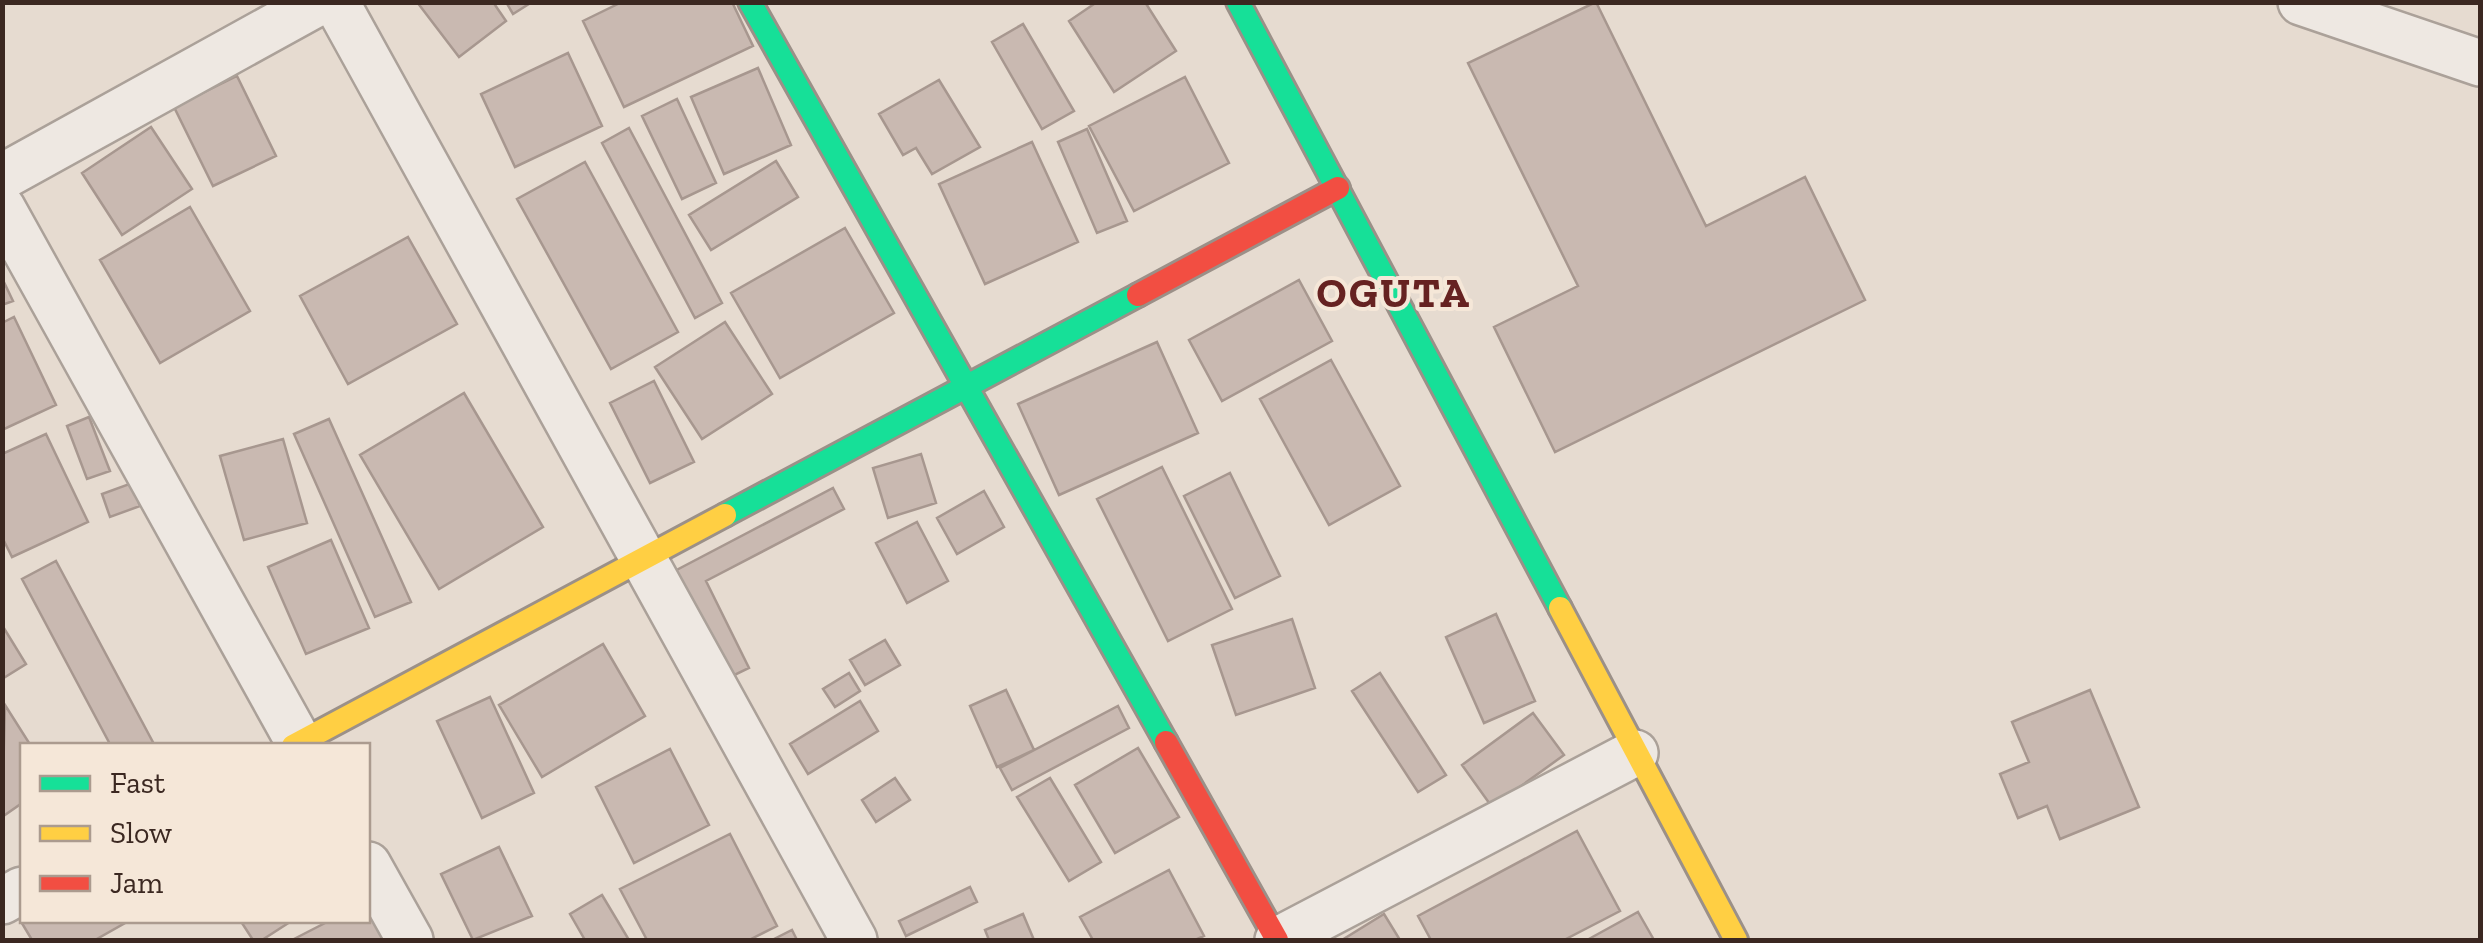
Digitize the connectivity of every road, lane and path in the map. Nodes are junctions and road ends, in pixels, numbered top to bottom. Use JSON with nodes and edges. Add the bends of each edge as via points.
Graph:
{"nodes":[{"id":1,"x":319,"y":2,"type":"edge"},
{"id":2,"x":336,"y":2,"type":"edge"},
{"id":3,"x":750,"y":2,"type":"edge"},
{"id":4,"x":1238,"y":2,"type":"edge"},
{"id":5,"x":2302,"y":2,"type":"edge"},
{"id":6,"x":2480,"y":63,"type":"edge"},
{"id":7,"x":2,"y":177,"type":"edge"},
{"id":8,"x":1338,"y":188,"type":"junction"},
{"id":9,"x":2,"y":208,"type":"edge"},
{"id":10,"x":967,"y":389,"type":"junction"},
{"id":11,"x":643,"y":559,"type":"junction"},
{"id":12,"x":297,"y":743,"type":"edge"},
{"id":13,"x":300,"y":743,"type":"edge"},
{"id":14,"x":1635,"y":753,"type":"junction"},
{"id":15,"x":370,"y":869,"type":"edge"},
{"id":16,"x":410,"y":940,"type":"edge"},
{"id":17,"x":854,"y":940,"type":"edge"},
{"id":18,"x":1278,"y":940,"type":"edge"},
{"id":19,"x":1736,"y":940,"type":"edge"}],
"edges":[{"from":1,"to":7,"type":"street"},
{"from":2,"to":11,"type":"street"},
{"from":3,"to":10,"type":"street"},
{"from":4,"to":8,"type":"street"},
{"from":5,"to":6,"type":"street"},
{"from":8,"to":10,"type":"street"},
{"from":8,"to":14,"type":"street"},
{"from":9,"to":12,"type":"street"},
{"from":10,"to":11,"type":"street"},
{"from":10,"to":18,"type":"street"},
{"from":11,"to":13,"type":"street"},
{"from":11,"to":17,"type":"street"},
{"from":14,"to":18,"type":"street"},
{"from":14,"to":19,"type":"street"},
{"from":15,"to":16,"type":"street"}]}
